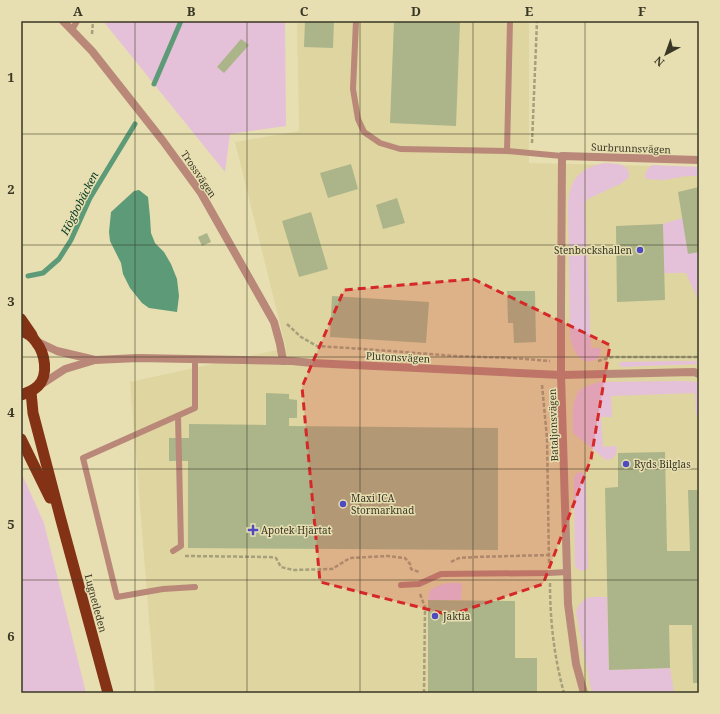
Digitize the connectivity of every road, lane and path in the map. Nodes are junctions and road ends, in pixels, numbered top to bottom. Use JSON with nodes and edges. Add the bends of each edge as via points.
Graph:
{"nodes":[{"id":1,"x":63,"y":21,"type":"edge"},
{"id":2,"x":77,"y":21,"type":"edge"},
{"id":3,"x":93,"y":21,"type":"edge"},
{"id":4,"x":356,"y":21,"type":"edge"},
{"id":5,"x":510,"y":21,"type":"edge"},
{"id":6,"x":537,"y":21,"type":"edge"},
{"id":7,"x":72,"y":30,"type":"junction"},
{"id":8,"x":92,"y":34,"type":"dead end"},
{"id":9,"x":507,"y":151,"type":"junction"},
{"id":10,"x":532,"y":154,"type":"junction"},
{"id":11,"x":562,"y":156,"type":"junction"},
{"id":12,"x":699,"y":160,"type":"edge"},
{"id":13,"x":21,"y":319,"type":"edge"},
{"id":14,"x":284,"y":321,"type":"dead end"},
{"id":15,"x":21,"y":331,"type":"edge"},
{"id":16,"x":35,"y":339,"type":"junction"},
{"id":17,"x":612,"y":357,"type":"dead end"},
{"id":18,"x":699,"y":357,"type":"edge"},
{"id":19,"x":195,"y":359,"type":"junction"},
{"id":20,"x":95,"y":360,"type":"junction"},
{"id":21,"x":283,"y":361,"type":"junction"},
{"id":22,"x":542,"y":374,"type":"junction"},
{"id":23,"x":699,"y":374,"type":"edge"},
{"id":24,"x":561,"y":375,"type":"junction"},
{"id":25,"x":30,"y":391,"type":"edge"},
{"id":26,"x":178,"y":416,"type":"junction"},
{"id":27,"x":21,"y":439,"type":"edge"},
{"id":28,"x":61,"y":520,"type":"junction"},
{"id":29,"x":173,"y":551,"type":"joint"},
{"id":30,"x":549,"y":555,"type":"junction"},
{"id":31,"x":448,"y":564,"type":"dead end"},
{"id":32,"x":426,"y":570,"type":"dead end"},
{"id":33,"x":567,"y":572,"type":"junction"},
{"id":34,"x":420,"y":573,"type":"junction"},
{"id":35,"x":549,"y":573,"type":"junction"},
{"id":36,"x":419,"y":584,"type":"junction"},
{"id":37,"x":401,"y":585,"type":"dead end"},
{"id":38,"x":195,"y":587,"type":"dead end"},
{"id":39,"x":108,"y":693,"type":"edge"},
{"id":40,"x":424,"y":693,"type":"edge"},
{"id":41,"x":564,"y":693,"type":"edge"},
{"id":42,"x":584,"y":693,"type":"edge"}],
"edges":[{"from":1,"to":7,"type":"street","name":"Trossvägen"},
{"from":2,"to":7,"type":"lane"},
{"from":3,"to":8,"type":"path"},
{"from":4,"to":9,"type":"lane","via":[[353,89],[358,119],[364,132],[380,143],[400,149]]},
{"from":5,"to":9,"type":"lane"},
{"from":6,"to":10,"type":"path"},
{"from":7,"to":21,"type":"street","name":"Trossvägen","via":[[164,141],[201,192],[274,322]]},
{"from":9,"to":10,"type":"lane"},
{"from":10,"to":11,"type":"lane"},
{"from":11,"to":12,"type":"street","name":"Surbrunnsvägen"},
{"from":11,"to":24,"type":"street","name":"Bataljonsvägen"},
{"from":13,"to":16,"type":"highway"},
{"from":14,"to":22,"type":"path","via":[[301,338],[317,346],[544,360]]},
{"from":15,"to":16,"type":"highway"},
{"from":16,"to":20,"type":"street","name":"Plutonsvägen","via":[[56,350]]},
{"from":16,"to":25,"type":"highway","via":[[45,362],[44,373],[43,378]]},
{"from":17,"to":18,"type":"path"},
{"from":19,"to":20,"type":"street","name":"Plutonsvägen"},
{"from":19,"to":21,"type":"street","name":"Plutonsvägen"},
{"from":19,"to":26,"type":"lane","via":[[195,408]]},
{"from":20,"to":25,"type":"street","name":"Plutonsvägen","via":[[65,369]]},
{"from":21,"to":22,"type":"street","name":"Plutonsvägen"},
{"from":22,"to":24,"type":"street","name":"Plutonsvägen"},
{"from":22,"to":30,"type":"path","via":[[547,438]]},
{"from":23,"to":24,"type":"street","name":"Plutonsvägen","via":[[694,372]]},
{"from":24,"to":33,"type":"street","name":"Bataljonsvägen"},
{"from":25,"to":28,"type":"highway","name":"Lugnetleden"},
{"from":26,"to":29,"type":"lane","via":[[181,546]]},
{"from":26,"to":38,"type":"lane","via":[[83,458],[117,597],[163,589]]},
{"from":27,"to":28,"type":"highway","name":"Lugnetleden"},
{"from":28,"to":39,"type":"highway","name":"Lugnetleden"},
{"from":29,"to":34,"type":"path","via":[[174,556],[270,557],[276,558],[281,567],[293,570],[332,569],[350,558],[387,556],[405,558],[412,570]]},
{"from":30,"to":31,"type":"path","via":[[459,558]]},
{"from":30,"to":35,"type":"path"},
{"from":32,"to":34,"type":"path"},
{"from":33,"to":35,"type":"lane"},
{"from":33,"to":42,"type":"street","name":"Bataljonsvägen","via":[[568,604],[575,657]]},
{"from":34,"to":36,"type":"path"},
{"from":35,"to":36,"type":"lane","via":[[441,574]]},
{"from":35,"to":41,"type":"path","via":[[555,653]]},
{"from":36,"to":37,"type":"lane"},
{"from":36,"to":40,"type":"path","via":[[425,607]]}]}
